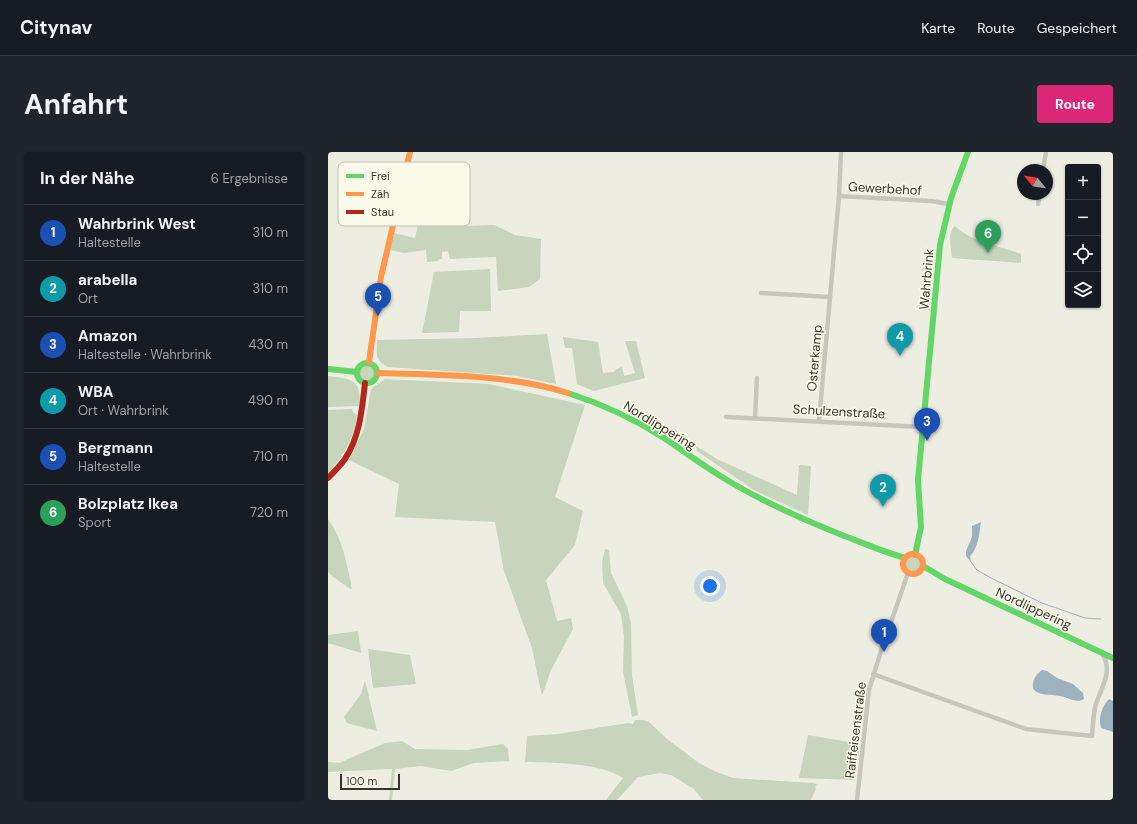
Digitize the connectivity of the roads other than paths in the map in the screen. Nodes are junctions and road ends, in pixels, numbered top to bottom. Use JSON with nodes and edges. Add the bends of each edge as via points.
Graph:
{"nodes":[{"id":1,"x":410,"y":152,"type":"edge"},
{"id":2,"x":841,"y":152,"type":"edge"},
{"id":3,"x":968,"y":152,"type":"edge"},
{"id":4,"x":1046,"y":152,"type":"edge"},
{"id":5,"x":408,"y":162,"type":"edge"},
{"id":6,"x":1044,"y":164,"type":"edge"},
{"id":7,"x":839,"y":196,"type":"junction"},
{"id":8,"x":1039,"y":200,"type":"edge"},
{"id":9,"x":949,"y":204,"type":"junction"},
{"id":10,"x":1038,"y":204,"type":"dead end"},
{"id":11,"x":393,"y":226,"type":"edge"},
{"id":12,"x":761,"y":293,"type":"dead end"},
{"id":13,"x":830,"y":297,"type":"junction"},
{"id":14,"x":369,"y":362,"type":"junction"},
{"id":15,"x":328,"y":369,"type":"edge"},
{"id":16,"x":357,"y":372,"type":"junction"},
{"id":17,"x":378,"y":373,"type":"junction"},
{"id":18,"x":757,"y":378,"type":"dead end"},
{"id":19,"x":365,"y":383,"type":"junction"},
{"id":20,"x":726,"y":417,"type":"dead end"},
{"id":21,"x":755,"y":418,"type":"junction"},
{"id":22,"x":819,"y":421,"type":"junction"},
{"id":23,"x":923,"y":427,"type":"junction"},
{"id":24,"x":328,"y":478,"type":"edge"},
{"id":25,"x":915,"y":555,"type":"junction"},
{"id":26,"x":904,"y":561,"type":"junction"},
{"id":27,"x":922,"y":569,"type":"junction"},
{"id":28,"x":908,"y":573,"type":"junction"},
{"id":29,"x":1099,"y":652,"type":"junction"},
{"id":30,"x":1113,"y":658,"type":"edge"},
{"id":31,"x":873,"y":674,"type":"junction"},
{"id":32,"x":1113,"y":675,"type":"edge"},
{"id":33,"x":1108,"y":679,"type":"junction"},
{"id":34,"x":858,"y":800,"type":"edge"}],
"edges":[{"from":1,"to":5,"type":"main road"},
{"from":2,"to":7,"type":"street","name":"Gewerbehof"},
{"from":3,"to":9,"type":"main road","name":"Wahrbrink"},
{"from":4,"to":6,"type":"street"},
{"from":7,"to":9,"type":"street","name":"Gewerbehof"},
{"from":7,"to":13,"type":"street","name":"Osterkamp"},
{"from":8,"to":10,"type":"street"},
{"from":9,"to":23,"type":"main road","name":"Wahrbrink","via":[[940,245]]},
{"from":11,"to":14,"type":"main road","via":[[381,277]]},
{"from":12,"to":13,"type":"street"},
{"from":13,"to":22,"type":"street","name":"Osterkamp"},
{"from":14,"to":16,"type":"main road","via":[[360,365]]},
{"from":14,"to":17,"type":"main road","via":[[375,366]]},
{"from":15,"to":16,"type":"main road"},
{"from":16,"to":19,"type":"main road","via":[[359,379]]},
{"from":17,"to":19,"type":"main road","via":[[375,380]]},
{"from":17,"to":26,"type":"main road","name":"Nordlippering","via":[[488,378],[539,386],[587,399],[647,427],[729,482],[761,500]]},
{"from":18,"to":21,"type":"street"},
{"from":19,"to":24,"type":"main road","via":[[360,425],[356,436],[345,459]]},
{"from":20,"to":21,"type":"street","name":"Schulzenstraße"},
{"from":21,"to":22,"type":"street","name":"Schulzenstraße"},
{"from":22,"to":23,"type":"street","name":"Schulzenstraße"},
{"from":23,"to":25,"type":"main road","name":"Wahrbrink","via":[[918,480],[921,527]]},
{"from":25,"to":26,"type":"main road"},
{"from":25,"to":27,"type":"main road","via":[[921,558]]},
{"from":26,"to":28,"type":"main road"},
{"from":27,"to":28,"type":"main road","via":[[914,574]]},
{"from":27,"to":29,"type":"main road","name":"Nordlippering"},
{"from":28,"to":31,"type":"street","name":"Raiffeisenstraße"},
{"from":29,"to":30,"type":"main road","name":"Nordlippering"},
{"from":29,"to":33,"type":"street","via":[[1110,668]]},
{"from":31,"to":33,"type":"street","via":[[1026,729],[1092,736],[1095,707]]},
{"from":31,"to":34,"type":"street","name":"Raiffeisenstraße","via":[[869,690]]},
{"from":32,"to":33,"type":"street"}]}
